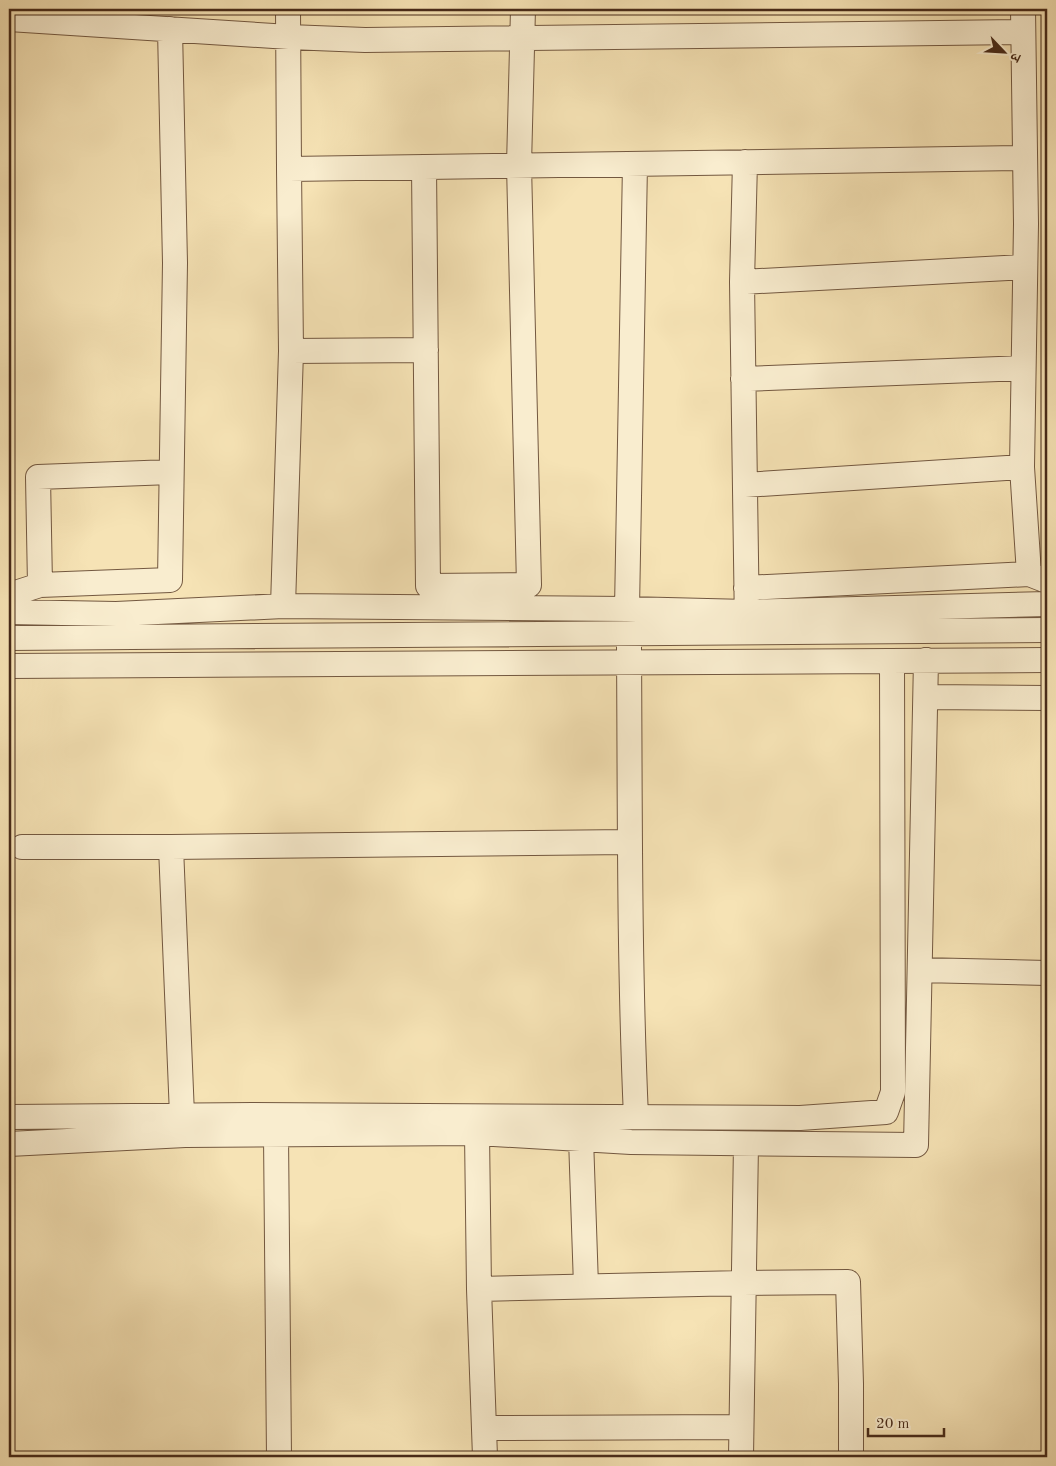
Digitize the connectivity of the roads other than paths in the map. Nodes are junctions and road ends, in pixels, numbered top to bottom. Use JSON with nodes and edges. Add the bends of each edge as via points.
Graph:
{"nodes":[{"id":1,"x":288,"y":9,"type":"edge"},
{"id":2,"x":523,"y":9,"type":"edge"},
{"id":3,"x":9,"y":19,"type":"edge"},
{"id":4,"x":1023,"y":20,"type":"edge"},
{"id":5,"x":170,"y":29,"type":"junction"},
{"id":6,"x":289,"y":37,"type":"junction"},
{"id":7,"x":522,"y":38,"type":"junction"},
{"id":8,"x":1025,"y":158,"type":"junction"},
{"id":9,"x":745,"y":162,"type":"junction"},
{"id":10,"x":635,"y":164,"type":"junction"},
{"id":11,"x":519,"y":165,"type":"junction"},
{"id":12,"x":424,"y":167,"type":"junction"},
{"id":13,"x":289,"y":169,"type":"junction"},
{"id":14,"x":1025,"y":268,"type":"junction"},
{"id":15,"x":742,"y":282,"type":"junction"},
{"id":16,"x":426,"y":350,"type":"junction"},
{"id":17,"x":292,"y":351,"type":"junction"},
{"id":18,"x":1023,"y":368,"type":"junction"},
{"id":19,"x":743,"y":379,"type":"junction"},
{"id":20,"x":1022,"y":467,"type":"junction"},
{"id":21,"x":171,"y":472,"type":"junction"},
{"id":22,"x":745,"y":485,"type":"junction"},
{"id":23,"x":1038,"y":577,"type":"edge"},
{"id":24,"x":40,"y":585,"type":"junction"},
{"id":25,"x":746,"y":588,"type":"junction"},
{"id":26,"x":9,"y":595,"type":"edge"},
{"id":27,"x":1047,"y":604,"type":"edge"},
{"id":28,"x":283,"y":606,"type":"junction"},
{"id":29,"x":627,"y":609,"type":"junction"},
{"id":30,"x":9,"y":612,"type":"edge"},
{"id":31,"x":747,"y":622,"type":"junction"},
{"id":32,"x":1047,"y":630,"type":"edge"},
{"id":33,"x":629,"y":633,"type":"junction"},
{"id":34,"x":9,"y":638,"type":"edge"},
{"id":35,"x":926,"y":660,"type":"junction"},
{"id":36,"x":1047,"y":660,"type":"edge"},
{"id":37,"x":892,"y":661,"type":"junction"},
{"id":38,"x":629,"y":662,"type":"junction"},
{"id":39,"x":9,"y":666,"type":"edge"},
{"id":40,"x":926,"y":697,"type":"junction"},
{"id":41,"x":1047,"y":698,"type":"edge"},
{"id":42,"x":629,"y":842,"type":"junction"},
{"id":43,"x":22,"y":847,"type":"dead end"},
{"id":44,"x":171,"y":848,"type":"junction"},
{"id":45,"x":920,"y":970,"type":"junction"},
{"id":46,"x":1047,"y":973,"type":"edge"},
{"id":47,"x":9,"y":1117,"type":"edge"},
{"id":48,"x":636,"y":1117,"type":"junction"},
{"id":49,"x":183,"y":1125,"type":"junction"},
{"id":50,"x":477,"y":1133,"type":"junction"},
{"id":51,"x":276,"y":1135,"type":"junction"},
{"id":52,"x":582,"y":1138,"type":"junction"},
{"id":53,"x":9,"y":1144,"type":"edge"},
{"id":54,"x":746,"y":1144,"type":"junction"},
{"id":55,"x":743,"y":1283,"type":"junction"},
{"id":56,"x":586,"y":1286,"type":"junction"},
{"id":57,"x":479,"y":1288,"type":"junction"},
{"id":58,"x":741,"y":1427,"type":"junction"},
{"id":59,"x":485,"y":1428,"type":"junction"},
{"id":60,"x":279,"y":1457,"type":"edge"},
{"id":61,"x":485,"y":1457,"type":"edge"},
{"id":62,"x":741,"y":1457,"type":"edge"},
{"id":63,"x":851,"y":1457,"type":"edge"}],
"edges":[{"from":1,"to":6,"type":"street"},
{"from":2,"to":7,"type":"street"},
{"from":3,"to":5,"type":"street"},
{"from":4,"to":7,"type":"street"},
{"from":4,"to":8,"type":"street"},
{"from":5,"to":6,"type":"street"},
{"from":5,"to":21,"type":"street","via":[[175,263]]},
{"from":6,"to":7,"type":"street","via":[[365,40]]},
{"from":6,"to":13,"type":"street"},
{"from":7,"to":11,"type":"street"},
{"from":8,"to":9,"type":"street"},
{"from":8,"to":14,"type":"street"},
{"from":9,"to":10,"type":"street"},
{"from":9,"to":15,"type":"street"},
{"from":10,"to":11,"type":"street"},
{"from":10,"to":29,"type":"street"},
{"from":11,"to":12,"type":"street"},
{"from":11,"to":16,"type":"street","via":[[529,586],[428,586]]},
{"from":12,"to":13,"type":"street"},
{"from":12,"to":16,"type":"street"},
{"from":13,"to":17,"type":"street"},
{"from":14,"to":15,"type":"street"},
{"from":14,"to":18,"type":"street"},
{"from":15,"to":19,"type":"street"},
{"from":16,"to":17,"type":"street"},
{"from":17,"to":28,"type":"street"},
{"from":18,"to":19,"type":"street"},
{"from":18,"to":20,"type":"street"},
{"from":19,"to":22,"type":"street"},
{"from":20,"to":22,"type":"street"},
{"from":20,"to":23,"type":"street"},
{"from":21,"to":24,"type":"street","via":[[170,580]]},
{"from":21,"to":24,"type":"street","via":[[38,477]]},
{"from":22,"to":25,"type":"street"},
{"from":23,"to":25,"type":"street"},
{"from":24,"to":26,"type":"street"},
{"from":25,"to":31,"type":"street"},
{"from":27,"to":31,"type":"street"},
{"from":28,"to":29,"type":"street"},
{"from":28,"to":30,"type":"street","via":[[116,614]]},
{"from":29,"to":31,"type":"street"},
{"from":31,"to":32,"type":"street"},
{"from":31,"to":33,"type":"street"},
{"from":33,"to":34,"type":"street"},
{"from":33,"to":38,"type":"street"},
{"from":35,"to":36,"type":"street"},
{"from":35,"to":37,"type":"street"},
{"from":35,"to":40,"type":"street"},
{"from":37,"to":38,"type":"street"},
{"from":37,"to":48,"type":"street","via":[[892,1092],[886,1112],[800,1118]]},
{"from":38,"to":39,"type":"street"},
{"from":38,"to":42,"type":"street"},
{"from":40,"to":41,"type":"street"},
{"from":40,"to":45,"type":"street"},
{"from":42,"to":44,"type":"street"},
{"from":42,"to":48,"type":"street"},
{"from":43,"to":44,"type":"street"},
{"from":44,"to":49,"type":"street"},
{"from":45,"to":46,"type":"street"},
{"from":45,"to":54,"type":"street","via":[[916,1145]]},
{"from":47,"to":49,"type":"street"},
{"from":48,"to":49,"type":"street"},
{"from":49,"to":51,"type":"street"},
{"from":49,"to":53,"type":"street"},
{"from":50,"to":51,"type":"street"},
{"from":50,"to":52,"type":"street"},
{"from":50,"to":57,"type":"street"},
{"from":51,"to":60,"type":"street"},
{"from":52,"to":54,"type":"street"},
{"from":52,"to":56,"type":"street"},
{"from":54,"to":55,"type":"street"},
{"from":55,"to":56,"type":"street"},
{"from":55,"to":58,"type":"street"},
{"from":55,"to":63,"type":"street","via":[[848,1282]]},
{"from":56,"to":57,"type":"street"},
{"from":57,"to":59,"type":"street"},
{"from":58,"to":59,"type":"street"},
{"from":58,"to":62,"type":"street"},
{"from":59,"to":61,"type":"street"}]}
